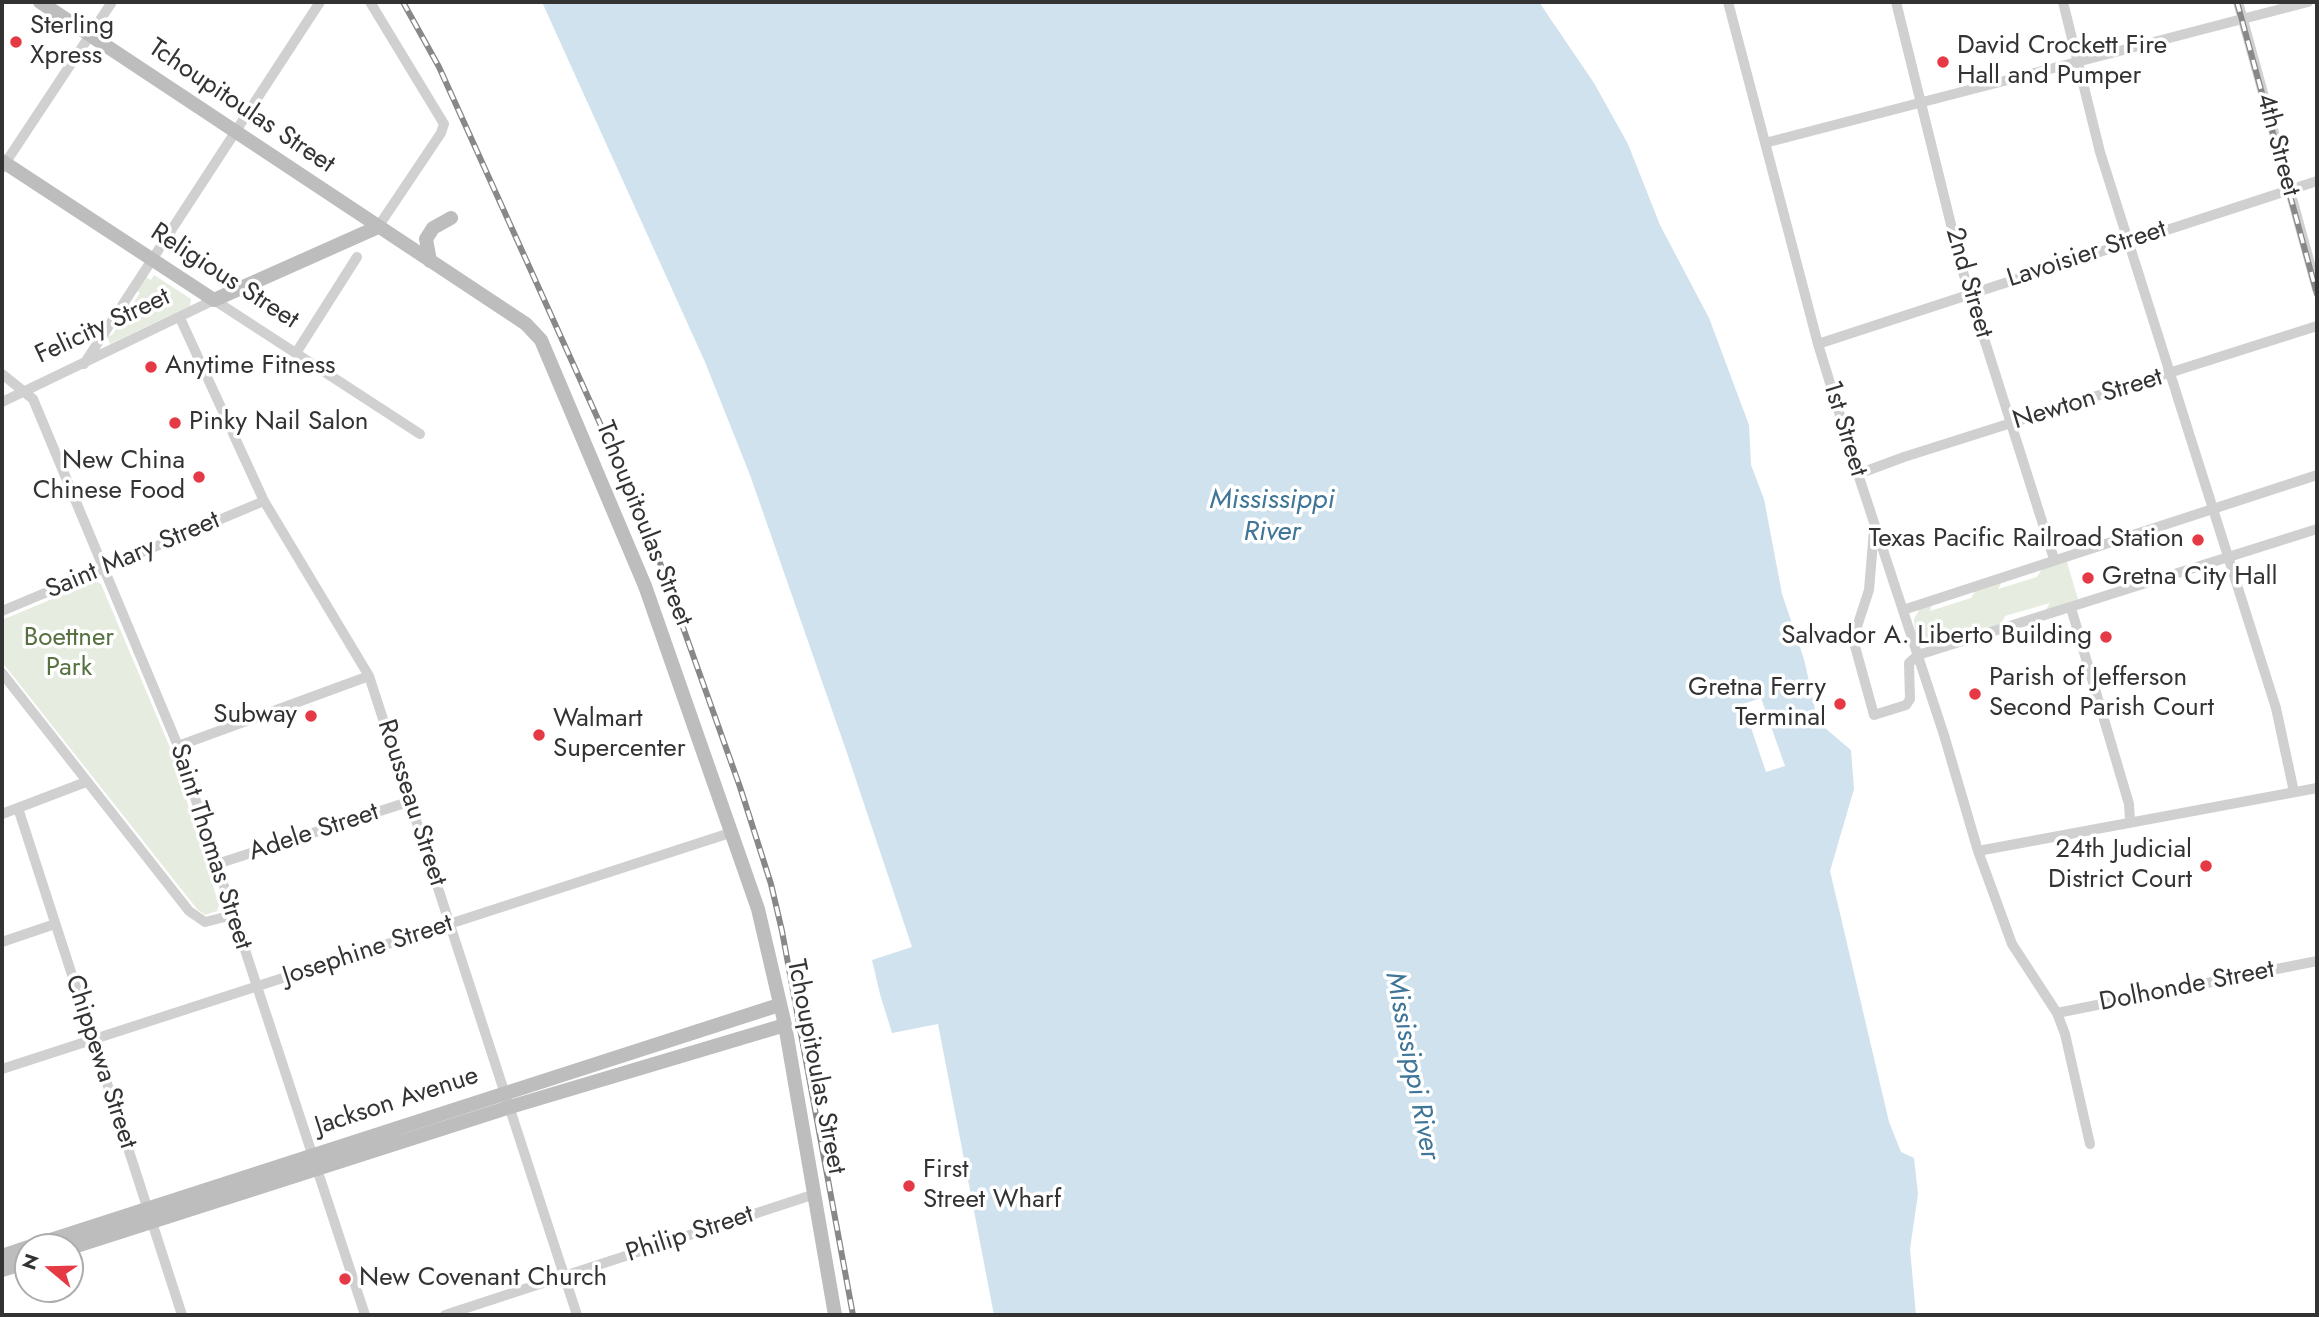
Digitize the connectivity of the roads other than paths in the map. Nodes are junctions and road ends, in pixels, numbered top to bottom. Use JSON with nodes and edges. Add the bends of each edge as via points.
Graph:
{"nodes":[{"id":1,"x":40,"y":2,"type":"edge"},
{"id":2,"x":112,"y":2,"type":"edge"},
{"id":3,"x":320,"y":2,"type":"edge"},
{"id":4,"x":370,"y":2,"type":"edge"},
{"id":5,"x":1728,"y":2,"type":"edge"},
{"id":6,"x":1896,"y":2,"type":"edge"},
{"id":7,"x":2063,"y":2,"type":"edge"},
{"id":8,"x":2238,"y":2,"type":"edge"},
{"id":9,"x":2308,"y":2,"type":"edge"},
{"id":10,"x":2243,"y":18,"type":"junction"},
{"id":11,"x":89,"y":35,"type":"junction"},
{"id":12,"x":2078,"y":60,"type":"junction"},
{"id":13,"x":1922,"y":100,"type":"junction"},
{"id":14,"x":234,"y":132,"type":"junction"},
{"id":15,"x":1765,"y":143,"type":"junction"},
{"id":16,"x":3,"y":164,"type":"edge"},
{"id":17,"x":2317,"y":181,"type":"edge"},
{"id":18,"x":2289,"y":190,"type":"junction"},
{"id":19,"x":451,"y":218,"type":"dead end"},
{"id":20,"x":378,"y":227,"type":"junction"},
{"id":21,"x":2128,"y":241,"type":"junction"},
{"id":22,"x":357,"y":257,"type":"dead end"},
{"id":23,"x":150,"y":259,"type":"junction"},
{"id":24,"x":429,"y":261,"type":"junction"},
{"id":25,"x":2317,"y":289,"type":"edge"},
{"id":26,"x":1969,"y":294,"type":"junction"},
{"id":27,"x":214,"y":300,"type":"junction"},
{"id":28,"x":180,"y":318,"type":"junction"},
{"id":29,"x":2317,"y":327,"type":"edge"},
{"id":30,"x":1818,"y":344,"type":"junction"},
{"id":31,"x":296,"y":353,"type":"junction"},
{"id":32,"x":84,"y":364,"type":"junction"},
{"id":33,"x":2,"y":374,"type":"edge"},
{"id":34,"x":2170,"y":374,"type":"junction"},
{"id":35,"x":25,"y":391,"type":"junction"},
{"id":36,"x":2,"y":402,"type":"edge"},
{"id":37,"x":2011,"y":424,"type":"junction"},
{"id":38,"x":420,"y":434,"type":"dead end"},
{"id":39,"x":1858,"y":474,"type":"junction"},
{"id":40,"x":2317,"y":475,"type":"edge"},
{"id":41,"x":264,"y":501,"type":"junction"},
{"id":42,"x":2213,"y":509,"type":"junction"},
{"id":43,"x":1874,"y":523,"type":"junction"},
{"id":44,"x":2317,"y":529,"type":"edge"},
{"id":45,"x":2228,"y":556,"type":"junction"},
{"id":46,"x":2054,"y":559,"type":"junction"},
{"id":47,"x":104,"y":568,"type":"junction"},
{"id":48,"x":2071,"y":608,"type":"junction"},
{"id":49,"x":1903,"y":610,"type":"junction"},
{"id":50,"x":2,"y":611,"type":"edge"},
{"id":51,"x":1918,"y":655,"type":"junction"},
{"id":52,"x":2,"y":673,"type":"edge"},
{"id":53,"x":369,"y":676,"type":"junction"},
{"id":54,"x":178,"y":747,"type":"junction"},
{"id":55,"x":86,"y":782,"type":"junction"},
{"id":56,"x":2317,"y":788,"type":"edge"},
{"id":57,"x":2294,"y":792,"type":"junction"},
{"id":58,"x":411,"y":801,"type":"junction"},
{"id":59,"x":18,"y":808,"type":"junction"},
{"id":60,"x":2,"y":814,"type":"edge"},
{"id":61,"x":2130,"y":821,"type":"junction"},
{"id":62,"x":733,"y":832,"type":"junction"},
{"id":63,"x":1978,"y":850,"type":"junction"},
{"id":64,"x":217,"y":864,"type":"junction"},
{"id":65,"x":233,"y":915,"type":"junction"},
{"id":66,"x":55,"y":923,"type":"junction"},
{"id":67,"x":450,"y":925,"type":"junction"},
{"id":68,"x":2,"y":942,"type":"edge"},
{"id":69,"x":2317,"y":961,"type":"edge"},
{"id":70,"x":256,"y":986,"type":"junction"},
{"id":71,"x":779,"y":1005,"type":"junction"},
{"id":72,"x":2057,"y":1013,"type":"junction"},
{"id":73,"x":785,"y":1025,"type":"junction"},
{"id":74,"x":93,"y":1038,"type":"junction"},
{"id":75,"x":2,"y":1069,"type":"edge"},
{"id":76,"x":508,"y":1100,"type":"junction"},
{"id":77,"x":2090,"y":1144,"type":"dead end"},
{"id":78,"x":313,"y":1162,"type":"junction"},
{"id":79,"x":815,"y":1194,"type":"junction"},
{"id":80,"x":149,"y":1215,"type":"junction"},
{"id":81,"x":82,"y":1233,"type":"edge"},
{"id":82,"x":84,"y":1242,"type":"edge"},
{"id":83,"x":565,"y":1277,"type":"junction"},
{"id":84,"x":181,"y":1315,"type":"edge"},
{"id":85,"x":365,"y":1315,"type":"edge"},
{"id":86,"x":445,"y":1315,"type":"edge"},
{"id":87,"x":577,"y":1315,"type":"edge"},
{"id":88,"x":835,"y":1315,"type":"edge"}],
"edges":[{"from":1,"to":11,"type":"street","name":"Tchoupitoulas Street"},
{"from":2,"to":11,"type":"street"},
{"from":3,"to":14,"type":"street"},
{"from":4,"to":20,"type":"street","via":[[444,124]]},
{"from":5,"to":15,"type":"street","name":"1st Street"},
{"from":6,"to":13,"type":"street","name":"2nd Street"},
{"from":7,"to":12,"type":"street"},
{"from":8,"to":10,"type":"street","name":"4th Street"},
{"from":9,"to":10,"type":"street"},
{"from":10,"to":12,"type":"street"},
{"from":10,"to":18,"type":"street","name":"4th Street"},
{"from":11,"to":14,"type":"street","name":"Tchoupitoulas Street"},
{"from":11,"to":16,"type":"street"},
{"from":12,"to":13,"type":"street"},
{"from":12,"to":21,"type":"street"},
{"from":13,"to":15,"type":"street"},
{"from":13,"to":26,"type":"street","name":"2nd Street"},
{"from":14,"to":20,"type":"street","name":"Tchoupitoulas Street"},
{"from":14,"to":23,"type":"street"},
{"from":15,"to":30,"type":"street","name":"1st Street"},
{"from":16,"to":23,"type":"street","name":"Religious Street"},
{"from":17,"to":18,"type":"street","name":"Lavoisier Street"},
{"from":18,"to":21,"type":"street","name":"Lavoisier Street"},
{"from":18,"to":25,"type":"street","name":"4th Street"},
{"from":19,"to":24,"type":"street","via":[[433,228],[426,239]]},
{"from":20,"to":24,"type":"street","name":"Tchoupitoulas Street"},
{"from":20,"to":27,"type":"street","name":"Felicity Street"},
{"from":21,"to":26,"type":"street","name":"Lavoisier Street"},
{"from":21,"to":34,"type":"street"},
{"from":22,"to":31,"type":"street"},
{"from":23,"to":27,"type":"street","name":"Religious Street"},
{"from":23,"to":32,"type":"street"},
{"from":24,"to":62,"type":"street","name":"Tchoupitoulas Street","via":[[526,324],[541,340],[645,586]]},
{"from":26,"to":30,"type":"street","name":"Lavoisier Street"},
{"from":26,"to":37,"type":"street","name":"2nd Street"},
{"from":27,"to":28,"type":"street","name":"Felicity Street"},
{"from":27,"to":31,"type":"street","name":"Religious Street"},
{"from":28,"to":32,"type":"street","name":"Felicity Street"},
{"from":28,"to":41,"type":"street","name":"Rousseau Street"},
{"from":29,"to":34,"type":"street","name":"Newton Street"},
{"from":30,"to":39,"type":"street","name":"1st Street"},
{"from":31,"to":38,"type":"street","name":"Religious Street"},
{"from":32,"to":35,"type":"street","name":"Felicity Street"},
{"from":33,"to":35,"type":"street"},
{"from":34,"to":37,"type":"street","name":"Newton Street"},
{"from":34,"to":42,"type":"street"},
{"from":35,"to":36,"type":"street","name":"Felicity Street"},
{"from":35,"to":47,"type":"street","name":"Saint Thomas Street","via":[[33,399]]},
{"from":37,"to":39,"type":"street","name":"Newton Street"},
{"from":37,"to":46,"type":"street","name":"2nd Street"},
{"from":39,"to":43,"type":"street","name":"1st Street"},
{"from":40,"to":42,"type":"street"},
{"from":41,"to":47,"type":"street","name":"Saint Mary Street"},
{"from":41,"to":53,"type":"street","name":"Rousseau Street"},
{"from":42,"to":45,"type":"street"},
{"from":42,"to":46,"type":"street"},
{"from":43,"to":49,"type":"street","name":"1st Street"},
{"from":43,"to":51,"type":"street","via":[[1869,590],[1853,639],[1874,715],[1906,705],[1910,699],[1909,663]]},
{"from":44,"to":45,"type":"street"},
{"from":45,"to":48,"type":"street"},
{"from":45,"to":57,"type":"street","via":[[2276,708]]},
{"from":46,"to":49,"type":"street"},
{"from":47,"to":50,"type":"street","name":"Saint Mary Street"},
{"from":47,"to":54,"type":"street","name":"Saint Thomas Street"},
{"from":48,"to":51,"type":"street"},
{"from":48,"to":61,"type":"street","via":[[2129,804]]},
{"from":49,"to":51,"type":"street","name":"1st Street"},
{"from":51,"to":63,"type":"street","name":"1st Street"},
{"from":52,"to":55,"type":"street"},
{"from":53,"to":54,"type":"street"},
{"from":53,"to":58,"type":"street","name":"Rousseau Street"},
{"from":54,"to":64,"type":"street","name":"Saint Thomas Street"},
{"from":55,"to":59,"type":"street"},
{"from":55,"to":65,"type":"street","via":[[198,919],[212,922]]},
{"from":56,"to":57,"type":"street"},
{"from":57,"to":61,"type":"street"},
{"from":58,"to":64,"type":"street","name":"Adele Street"},
{"from":58,"to":67,"type":"street","name":"Rousseau Street"},
{"from":59,"to":60,"type":"street"},
{"from":59,"to":66,"type":"street","name":"Chippewa Street"},
{"from":61,"to":63,"type":"street"},
{"from":62,"to":67,"type":"street","name":"Josephine Street"},
{"from":62,"to":71,"type":"street","name":"Tchoupitoulas Street","via":[[758,909]]},
{"from":63,"to":72,"type":"street","name":"1st Street","via":[[2012,944]]},
{"from":64,"to":65,"type":"street","name":"Saint Thomas Street"},
{"from":65,"to":70,"type":"street","name":"Saint Thomas Street"},
{"from":66,"to":68,"type":"street"},
{"from":66,"to":74,"type":"street","name":"Chippewa Street"},
{"from":67,"to":70,"type":"street","name":"Josephine Street"},
{"from":67,"to":76,"type":"street","name":"Rousseau Street"},
{"from":69,"to":72,"type":"street","name":"Dolhonde Street"},
{"from":70,"to":74,"type":"street","name":"Josephine Street"},
{"from":70,"to":78,"type":"street","name":"Saint Thomas Street"},
{"from":71,"to":73,"type":"street","name":"Tchoupitoulas Street"},
{"from":71,"to":76,"type":"street","name":"Jackson Avenue"},
{"from":72,"to":77,"type":"street","name":"1st Street"},
{"from":73,"to":76,"type":"street","name":"Jackson Avenue"},
{"from":73,"to":79,"type":"street","name":"Tchoupitoulas Street"},
{"from":74,"to":75,"type":"street","name":"Josephine Street"},
{"from":74,"to":80,"type":"street","name":"Chippewa Street"},
{"from":76,"to":78,"type":"street","name":"Jackson Avenue"},
{"from":76,"to":83,"type":"street","name":"Rousseau Street"},
{"from":78,"to":80,"type":"street","name":"Jackson Avenue"},
{"from":78,"to":85,"type":"street","name":"Saint Thomas Street"},
{"from":79,"to":83,"type":"street","name":"Philip Street"},
{"from":79,"to":88,"type":"street","name":"Tchoupitoulas Street"},
{"from":80,"to":81,"type":"street","name":"Jackson Avenue"},
{"from":80,"to":82,"type":"street","name":"Jackson Avenue"},
{"from":80,"to":84,"type":"street","name":"Chippewa Street"},
{"from":83,"to":86,"type":"street","name":"Philip Street"},
{"from":83,"to":87,"type":"street","name":"Rousseau Street"}]}
